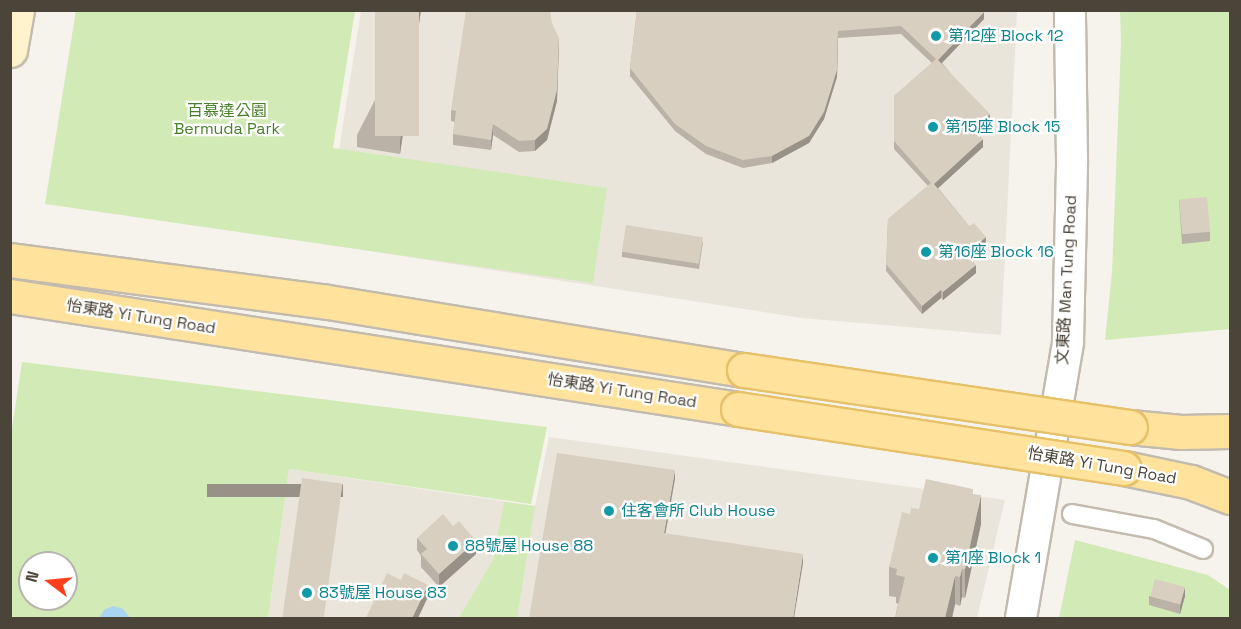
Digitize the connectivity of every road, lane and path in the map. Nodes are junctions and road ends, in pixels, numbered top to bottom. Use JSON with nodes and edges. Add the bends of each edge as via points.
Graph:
{"nodes":[{"id":1,"x":17,"y":10,"type":"edge"},
{"id":2,"x":1070,"y":10,"type":"edge"},
{"id":3,"x":10,"y":50,"type":"edge"},
{"id":4,"x":10,"y":260,"type":"edge"},
{"id":5,"x":10,"y":296,"type":"edge"},
{"id":6,"x":1230,"y":431,"type":"edge"},
{"id":7,"x":1230,"y":497,"type":"edge"},
{"id":8,"x":1072,"y":514,"type":"dead end"},
{"id":9,"x":1203,"y":549,"type":"dead end"},
{"id":10,"x":1021,"y":618,"type":"edge"}],
"edges":[{"from":1,"to":3,"type":"main road"},
{"from":2,"to":10,"type":"street","name":"文東路 Man Tung Road","via":[[1068,342]]},
{"from":4,"to":6,"type":"main road","bridge":true,"via":[[322,301],[1130,428]]},
{"from":5,"to":7,"type":"main road","name":"怡東路 Yi Tung Road","bridge":true,"via":[[1124,468],[1191,482]]},
{"from":8,"to":9,"type":"street","via":[[1154,529]]}]}
